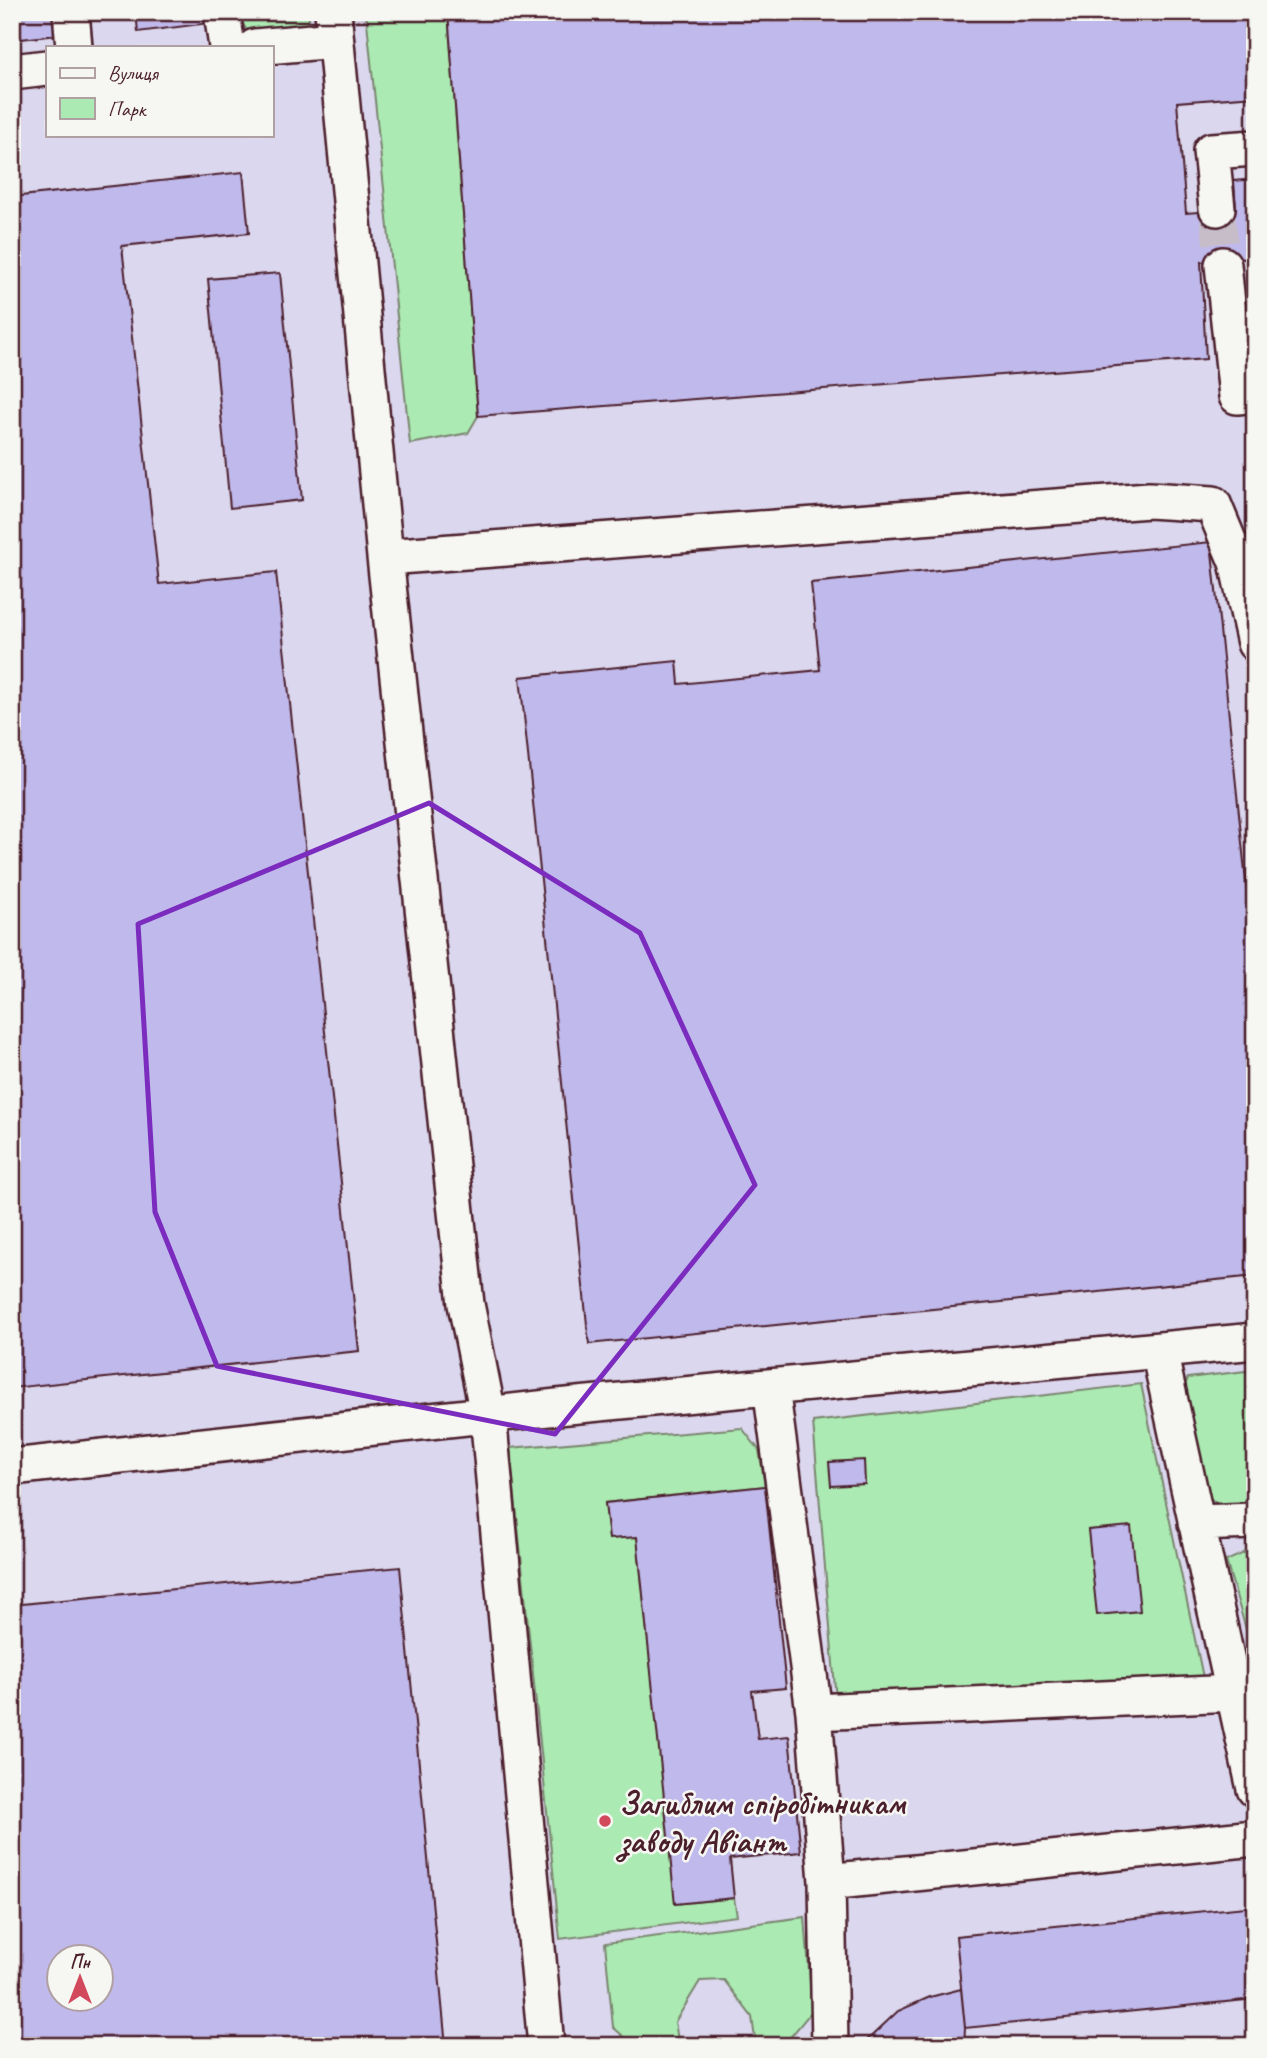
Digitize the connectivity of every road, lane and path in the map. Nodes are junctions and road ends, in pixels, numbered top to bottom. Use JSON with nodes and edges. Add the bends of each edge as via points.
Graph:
{"nodes":[{"id":1,"x":71,"y":12,"type":"edge"},
{"id":2,"x":222,"y":12,"type":"edge"},
{"id":3,"x":334,"y":26,"type":"edge"},
{"id":4,"x":75,"y":46,"type":"edge"},
{"id":5,"x":227,"y":46,"type":"edge"},
{"id":6,"x":259,"y":46,"type":"edge"},
{"id":7,"x":46,"y":68,"type":"edge"},
{"id":8,"x":12,"y":72,"type":"edge"},
{"id":9,"x":1255,"y":148,"type":"edge"},
{"id":10,"x":1217,"y":208,"type":"tunnel mouth"},
{"id":11,"x":1223,"y":265,"type":"tunnel mouth"},
{"id":12,"x":1255,"y":394,"type":"edge"},
{"id":13,"x":385,"y":557,"type":"junction"},
{"id":14,"x":1255,"y":643,"type":"edge"},
{"id":15,"x":1255,"y":1341,"type":"edge"},
{"id":16,"x":1159,"y":1351,"type":"junction"},
{"id":17,"x":771,"y":1387,"type":"junction"},
{"id":18,"x":488,"y":1414,"type":"junction"},
{"id":19,"x":12,"y":1467,"type":"edge"},
{"id":20,"x":1255,"y":1521,"type":"edge"},
{"id":21,"x":1196,"y":1523,"type":"junction"},
{"id":22,"x":1234,"y":1693,"type":"junction"},
{"id":23,"x":814,"y":1712,"type":"junction"},
{"id":24,"x":1255,"y":1789,"type":"edge"},
{"id":25,"x":1255,"y":1838,"type":"edge"},
{"id":26,"x":827,"y":1882,"type":"junction"},
{"id":27,"x":546,"y":2046,"type":"edge"},
{"id":28,"x":830,"y":2046,"type":"edge"}],
"edges":[{"from":1,"to":4,"type":"lane"},
{"from":2,"to":5,"type":"lane"},
{"from":3,"to":6,"type":"lane"},
{"from":3,"to":13,"type":"lane"},
{"from":7,"to":8,"type":"lane"},
{"from":9,"to":10,"type":"lane","via":[[1211,151]]},
{"from":11,"to":12,"type":"lane","via":[[1237,396]]},
{"from":13,"to":14,"type":"lane","via":[[1149,500],[1213,504],[1237,562]]},
{"from":13,"to":18,"type":"lane","via":[[466,1304]]},
{"from":15,"to":16,"type":"lane"},
{"from":16,"to":17,"type":"lane"},
{"from":16,"to":21,"type":"lane"},
{"from":17,"to":18,"type":"lane"},
{"from":17,"to":23,"type":"lane"},
{"from":18,"to":19,"type":"lane"},
{"from":18,"to":27,"type":"lane"},
{"from":20,"to":21,"type":"lane"},
{"from":21,"to":22,"type":"lane"},
{"from":22,"to":23,"type":"lane"},
{"from":22,"to":24,"type":"lane"},
{"from":23,"to":26,"type":"lane"},
{"from":25,"to":26,"type":"lane"},
{"from":26,"to":28,"type":"lane"}]}
